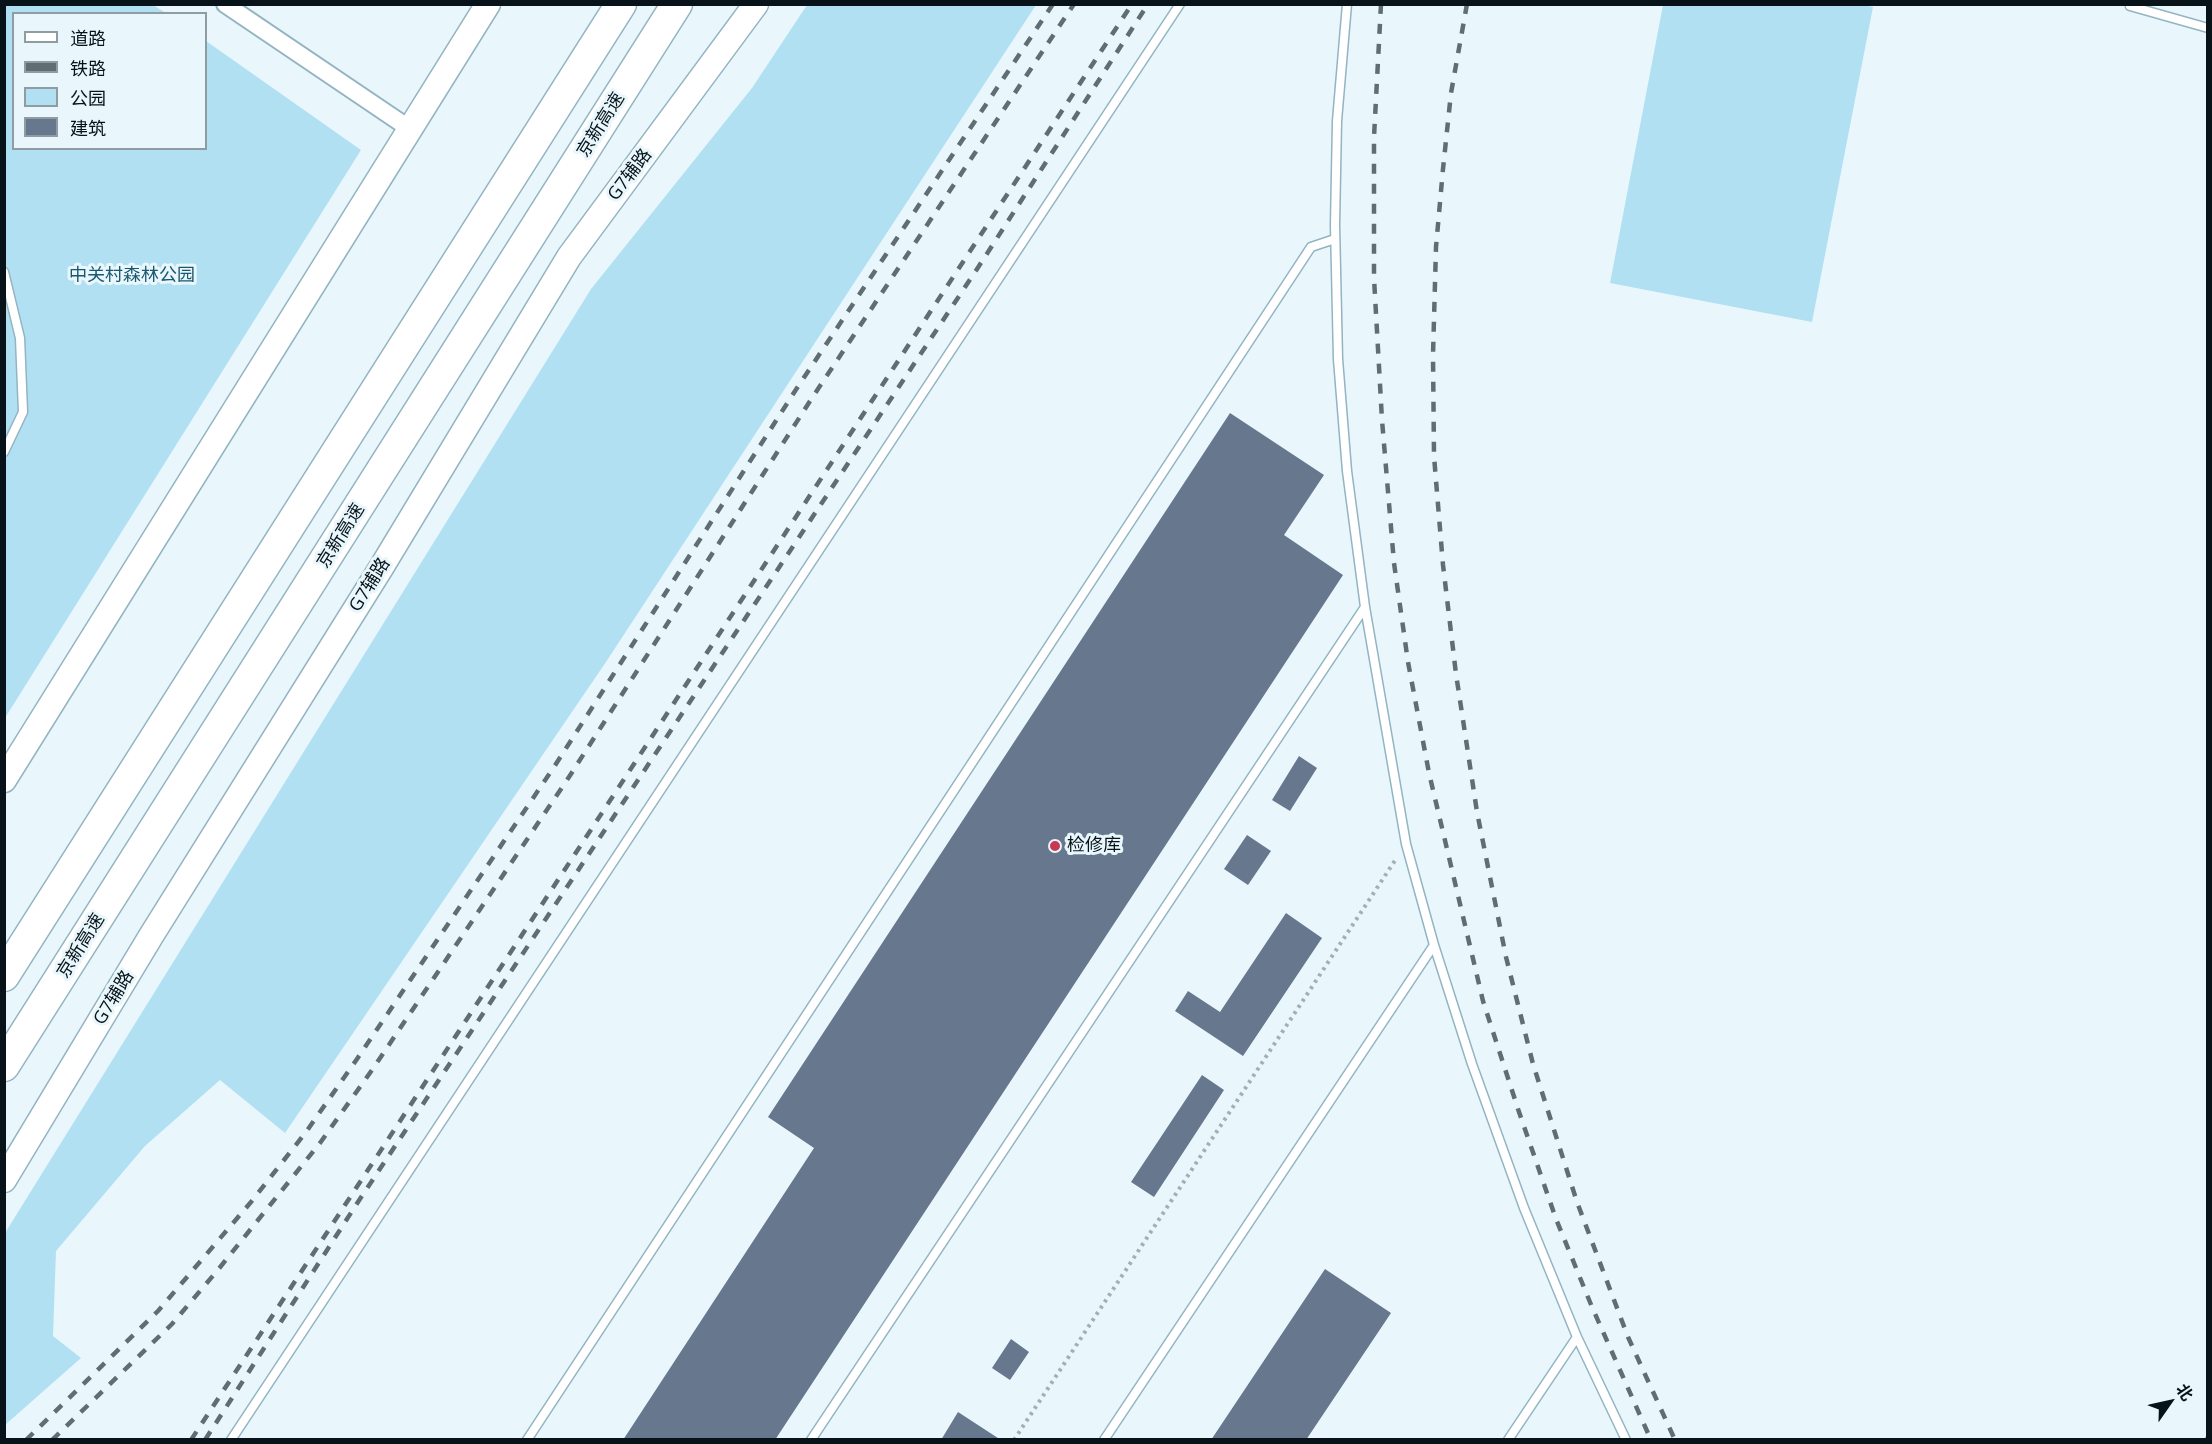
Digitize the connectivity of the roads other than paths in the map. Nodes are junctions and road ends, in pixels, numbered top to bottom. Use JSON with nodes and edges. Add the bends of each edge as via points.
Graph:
{"nodes":[{"id":1,"x":225,"y":4,"type":"edge"},
{"id":2,"x":488,"y":4,"type":"edge"},
{"id":3,"x":621,"y":4,"type":"edge"},
{"id":4,"x":756,"y":4,"type":"edge"},
{"id":5,"x":1180,"y":4,"type":"edge"},
{"id":6,"x":1347,"y":4,"type":"edge"},
{"id":7,"x":676,"y":6,"type":"edge"},
{"id":8,"x":2130,"y":6,"type":"edge"},
{"id":9,"x":2208,"y":28,"type":"edge"},
{"id":10,"x":410,"y":129,"type":"junction"},
{"id":11,"x":1335,"y":239,"type":"junction"},
{"id":12,"x":4,"y":272,"type":"edge"},
{"id":13,"x":4,"y":452,"type":"edge"},
{"id":14,"x":1365,"y":607,"type":"junction"},
{"id":15,"x":4,"y":780,"type":"edge"},
{"id":16,"x":1434,"y":945,"type":"junction"},
{"id":17,"x":4,"y":976,"type":"edge"},
{"id":18,"x":4,"y":1066,"type":"edge"},
{"id":19,"x":4,"y":1180,"type":"edge"},
{"id":20,"x":1577,"y":1337,"type":"junction"},
{"id":21,"x":231,"y":1440,"type":"edge"},
{"id":22,"x":527,"y":1440,"type":"edge"},
{"id":23,"x":811,"y":1440,"type":"edge"},
{"id":24,"x":1104,"y":1440,"type":"edge"},
{"id":25,"x":1508,"y":1440,"type":"edge"},
{"id":26,"x":1626,"y":1440,"type":"edge"}],
"edges":[{"from":1,"to":10,"type":"street"},
{"from":2,"to":10,"type":"street"},
{"from":3,"to":17,"type":"highway"},
{"from":4,"to":19,"type":"street","name":"G7辅路","via":[[569,257]]},
{"from":5,"to":21,"type":"lane"},
{"from":6,"to":11,"type":"lane","via":[[1337,121]]},
{"from":7,"to":18,"type":"highway","name":"京新高速"},
{"from":8,"to":9,"type":"lane"},
{"from":10,"to":15,"type":"street"},
{"from":11,"to":14,"type":"lane","via":[[1338,359],[1347,471]]},
{"from":11,"to":22,"type":"lane","via":[[1311,247]]},
{"from":12,"to":13,"type":"lane","via":[[20,338],[23,412]]},
{"from":14,"to":16,"type":"lane","via":[[1406,844]]},
{"from":14,"to":23,"type":"lane"},
{"from":16,"to":20,"type":"lane","via":[[1524,1208]]},
{"from":16,"to":24,"type":"lane"},
{"from":20,"to":25,"type":"lane"},
{"from":20,"to":26,"type":"lane"}]}
